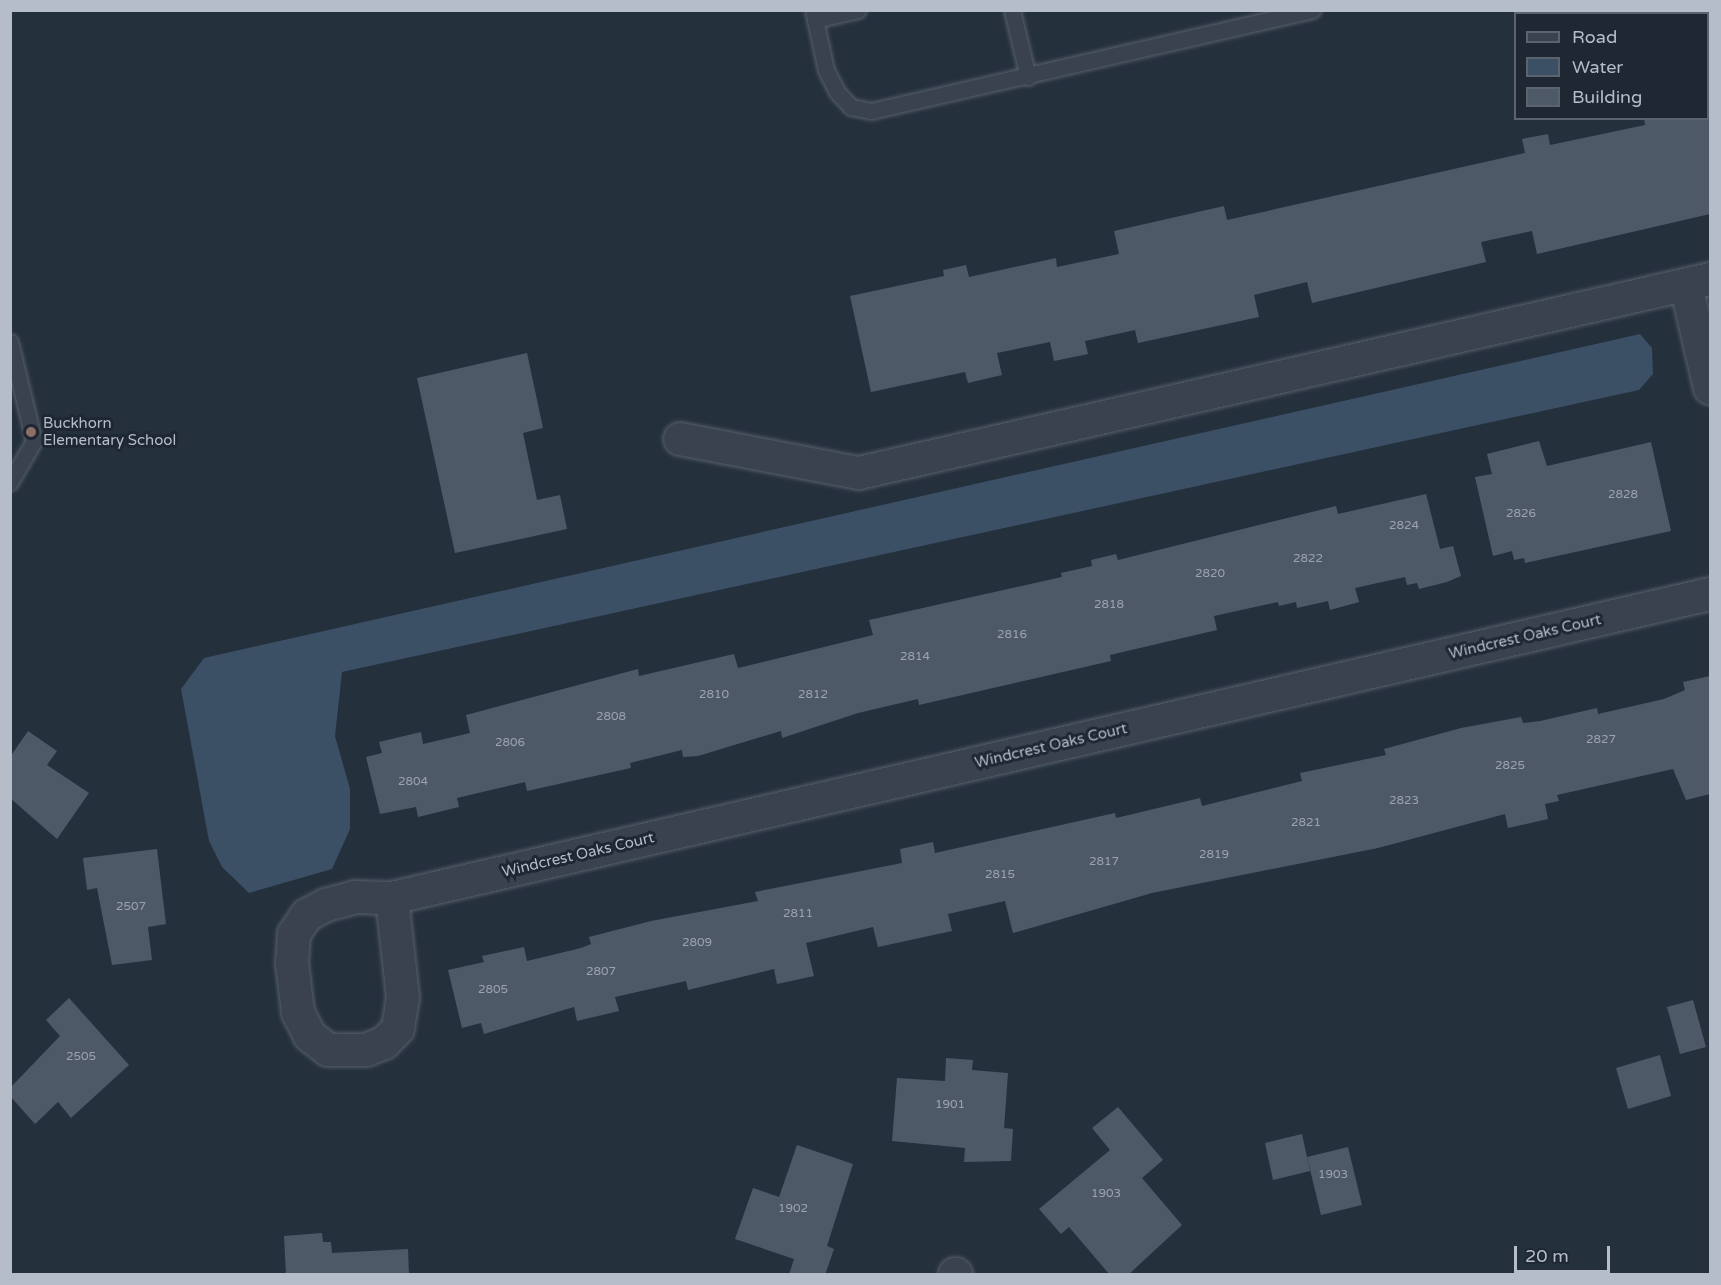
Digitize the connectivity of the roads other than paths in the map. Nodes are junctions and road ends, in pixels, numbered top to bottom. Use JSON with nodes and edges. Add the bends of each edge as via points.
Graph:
{"nodes":[{"id":1,"x":858,"y":10,"type":"edge"},
{"id":2,"x":1012,"y":10,"type":"edge"},
{"id":3,"x":1313,"y":10,"type":"edge"},
{"id":4,"x":814,"y":15,"type":"edge"},
{"id":5,"x":1028,"y":77,"type":"junction"},
{"id":6,"x":1698,"y":282,"type":"edge"},
{"id":7,"x":10,"y":342,"type":"edge"},
{"id":8,"x":1710,"y":388,"type":"edge"},
{"id":9,"x":680,"y":440,"type":"dead end"},
{"id":10,"x":10,"y":482,"type":"edge"},
{"id":11,"x":1710,"y":594,"type":"edge"},
{"id":12,"x":392,"y":898,"type":"junction"}],
"edges":[{"from":1,"to":4,"type":"lane"},
{"from":2,"to":5,"type":"lane"},
{"from":3,"to":5,"type":"lane"},
{"from":4,"to":5,"type":"lane","via":[[826,70],[851,107],[899,107]]},
{"from":6,"to":8,"type":"street"},
{"from":6,"to":9,"type":"street","via":[[859,473]]},
{"from":7,"to":10,"type":"lane","via":[[34,441]]},
{"from":11,"to":12,"type":"street","name":"Windcrest Oaks Court"},
{"from":12,"to":12,"type":"street","name":"Windcrest Oaks Court","via":[[355,897],[326,905],[307,915],[294,934],[298,1011],[310,1036],[328,1050],[366,1050],[384,1043],[398,1029],[403,997]]}]}
